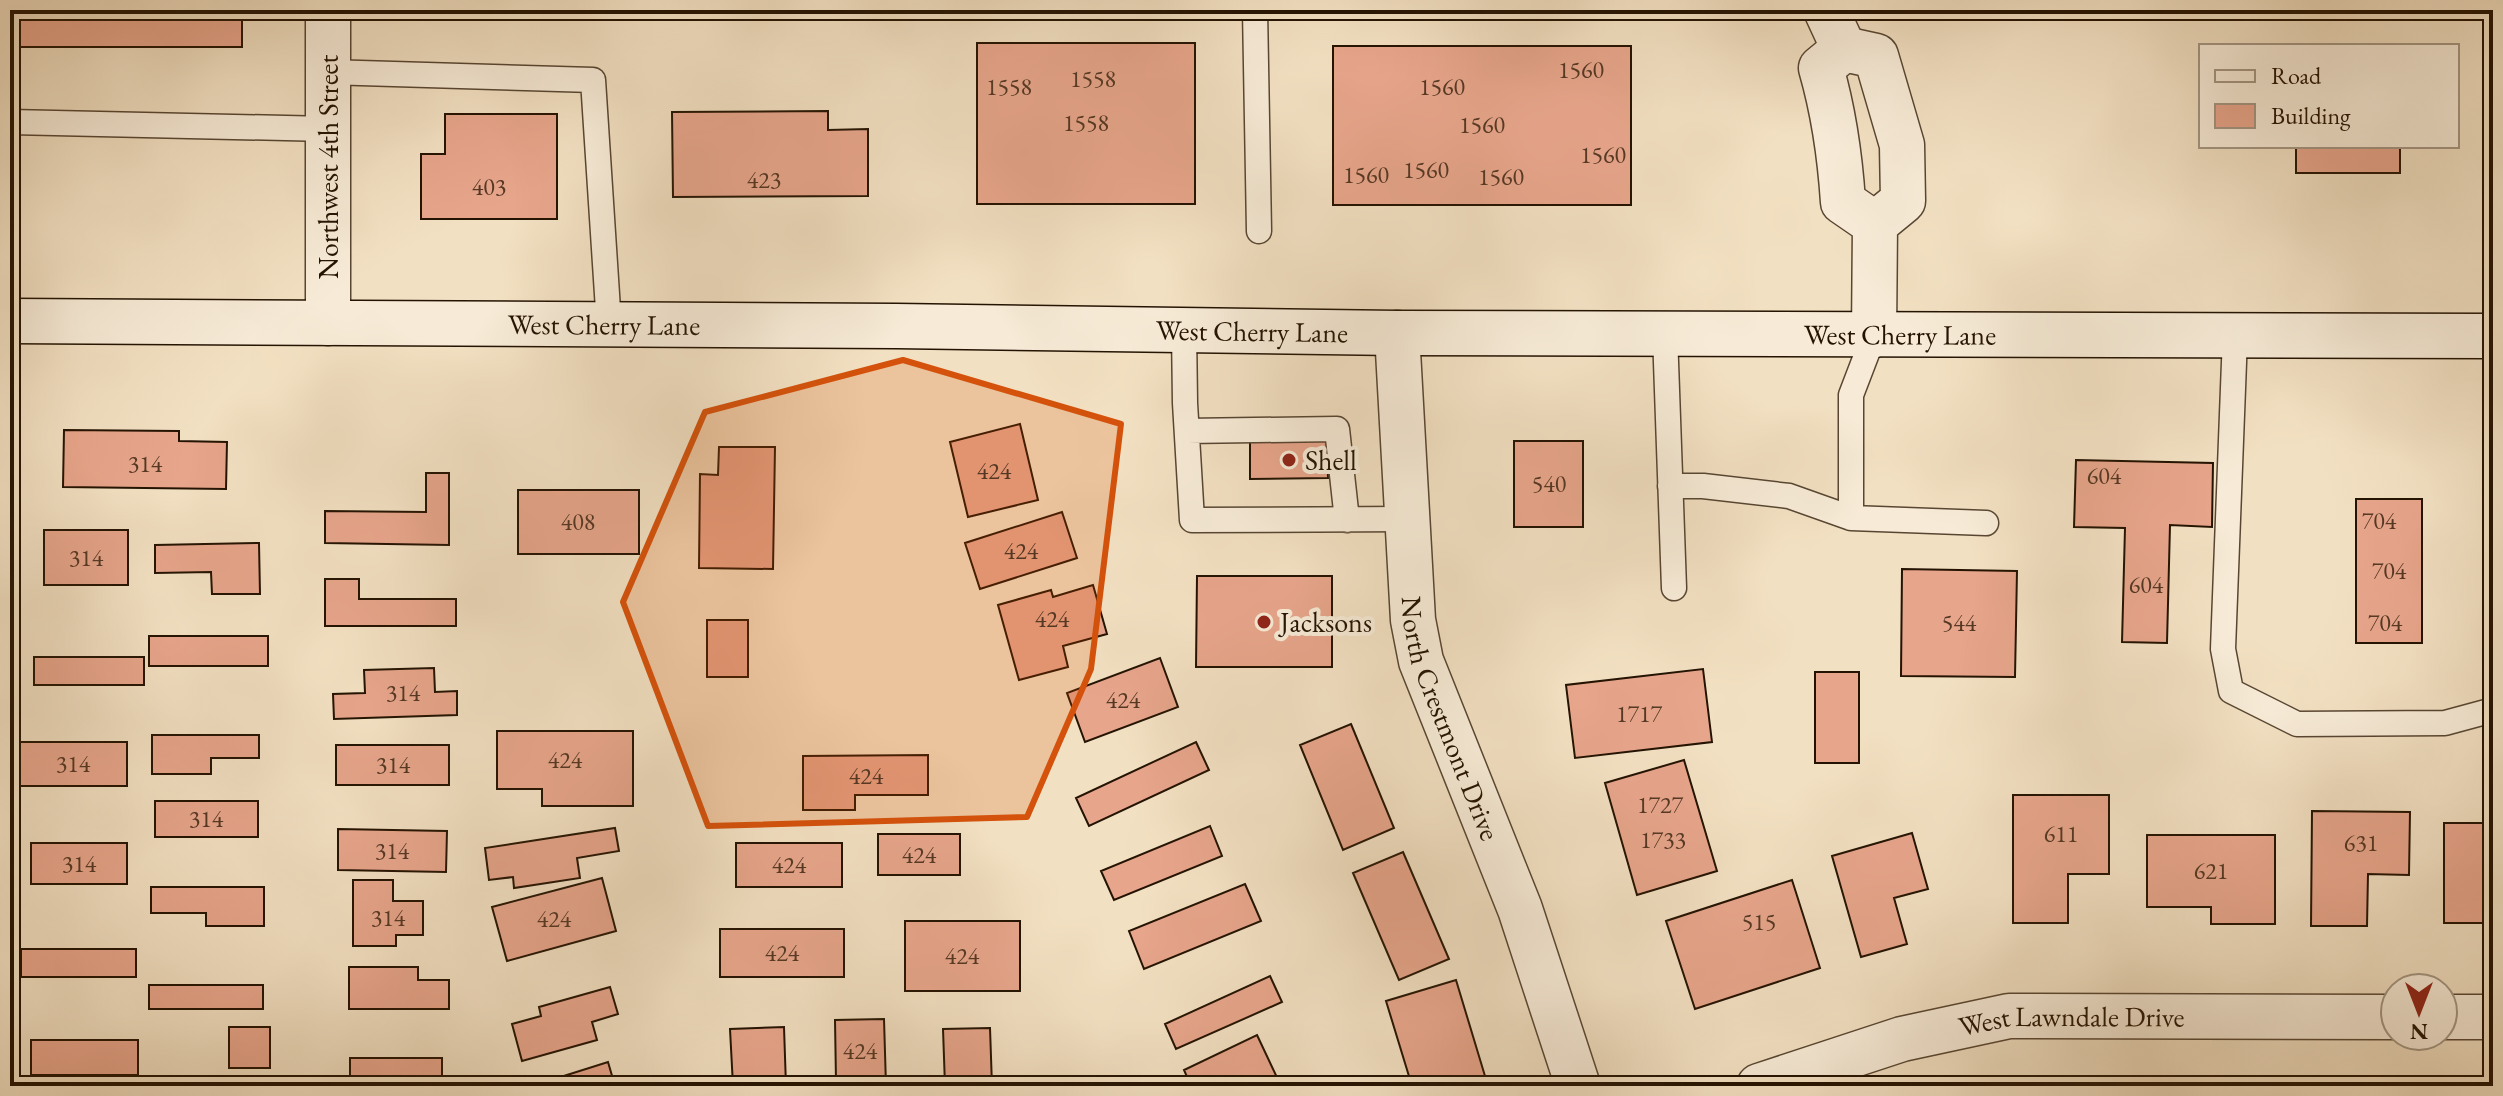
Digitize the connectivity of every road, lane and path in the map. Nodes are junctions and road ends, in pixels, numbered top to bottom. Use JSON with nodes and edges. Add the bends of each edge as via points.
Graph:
{"nodes":[{"id":1,"x":328,"y":10,"type":"edge"},
{"id":2,"x":1255,"y":10,"type":"edge"},
{"id":3,"x":1826,"y":10,"type":"edge"},
{"id":4,"x":1844,"y":49,"type":"junction"},
{"id":5,"x":327,"y":72,"type":"junction"},
{"id":6,"x":10,"y":122,"type":"edge"},
{"id":7,"x":328,"y":129,"type":"junction"},
{"id":8,"x":1875,"y":224,"type":"junction"},
{"id":9,"x":1259,"y":231,"type":"dead end"},
{"id":10,"x":10,"y":321,"type":"edge"},
{"id":11,"x":328,"y":323,"type":"junction"},
{"id":12,"x":609,"y":325,"type":"junction"},
{"id":13,"x":1184,"y":330,"type":"junction"},
{"id":14,"x":1397,"y":333,"type":"junction"},
{"id":15,"x":1665,"y":334,"type":"junction"},
{"id":16,"x":1874,"y":335,"type":"junction"},
{"id":17,"x":2235,"y":336,"type":"junction"},
{"id":18,"x":2493,"y":336,"type":"edge"},
{"id":19,"x":1187,"y":431,"type":"junction"},
{"id":20,"x":1670,"y":486,"type":"junction"},
{"id":21,"x":1851,"y":518,"type":"junction"},
{"id":22,"x":1407,"y":519,"type":"junction"},
{"id":23,"x":1347,"y":520,"type":"junction"},
{"id":24,"x":1986,"y":523,"type":"dead end"},
{"id":25,"x":1674,"y":588,"type":"dead end"},
{"id":26,"x":2493,"y":710,"type":"edge"},
{"id":27,"x":2379,"y":1017,"type":"edge"},
{"id":28,"x":2459,"y":1017,"type":"edge"},
{"id":29,"x":2493,"y":1017,"type":"edge"},
{"id":30,"x":1578,"y":1086,"type":"edge"},
{"id":31,"x":1759,"y":1086,"type":"edge"}],
"edges":[{"from":1,"to":5,"type":"main road","name":"Northwest 4th Street"},
{"from":2,"to":9,"type":"lane"},
{"from":3,"to":4,"type":"main road"},
{"from":4,"to":8,"type":"main road","via":[[1821,68],[1832,104],[1843,202]]},
{"from":4,"to":8,"type":"main road","via":[[1876,56],[1902,145],[1903,201]]},
{"from":5,"to":7,"type":"main road","name":"Northwest 4th Street"},
{"from":5,"to":12,"type":"lane","via":[[593,80]]},
{"from":6,"to":7,"type":"lane"},
{"from":7,"to":11,"type":"main road","name":"Northwest 4th Street"},
{"from":8,"to":16,"type":"main road"},
{"from":10,"to":11,"type":"main road","name":"West Cherry Lane"},
{"from":11,"to":12,"type":"main road","name":"West Cherry Lane"},
{"from":12,"to":13,"type":"main road","name":"West Cherry Lane"},
{"from":13,"to":14,"type":"main road","name":"West Cherry Lane"},
{"from":13,"to":19,"type":"lane"},
{"from":14,"to":15,"type":"main road","name":"West Cherry Lane"},
{"from":14,"to":22,"type":"main road","name":"North Crestmont Drive"},
{"from":15,"to":16,"type":"main road","name":"West Cherry Lane"},
{"from":15,"to":20,"type":"lane"},
{"from":16,"to":17,"type":"main road","name":"West Cherry Lane"},
{"from":16,"to":21,"type":"lane","via":[[1851,395]]},
{"from":17,"to":18,"type":"main road","name":"West Cherry Lane"},
{"from":17,"to":26,"type":"lane","via":[[2223,649],[2231,691],[2297,724],[2445,723]]},
{"from":19,"to":23,"type":"lane","via":[[1337,429]]},
{"from":19,"to":23,"type":"lane","via":[[1192,520]]},
{"from":20,"to":21,"type":"lane","via":[[1789,496]]},
{"from":20,"to":25,"type":"lane"},
{"from":21,"to":24,"type":"lane"},
{"from":22,"to":23,"type":"lane"},
{"from":22,"to":30,"type":"main road","name":"North Crestmont Drive","via":[[1421,661],[1520,909]]},
{"from":27,"to":31,"type":"main road","name":"West Lawndale Drive","via":[[2009,1016],[1902,1039]]},
{"from":28,"to":29,"type":"main road"}]}
